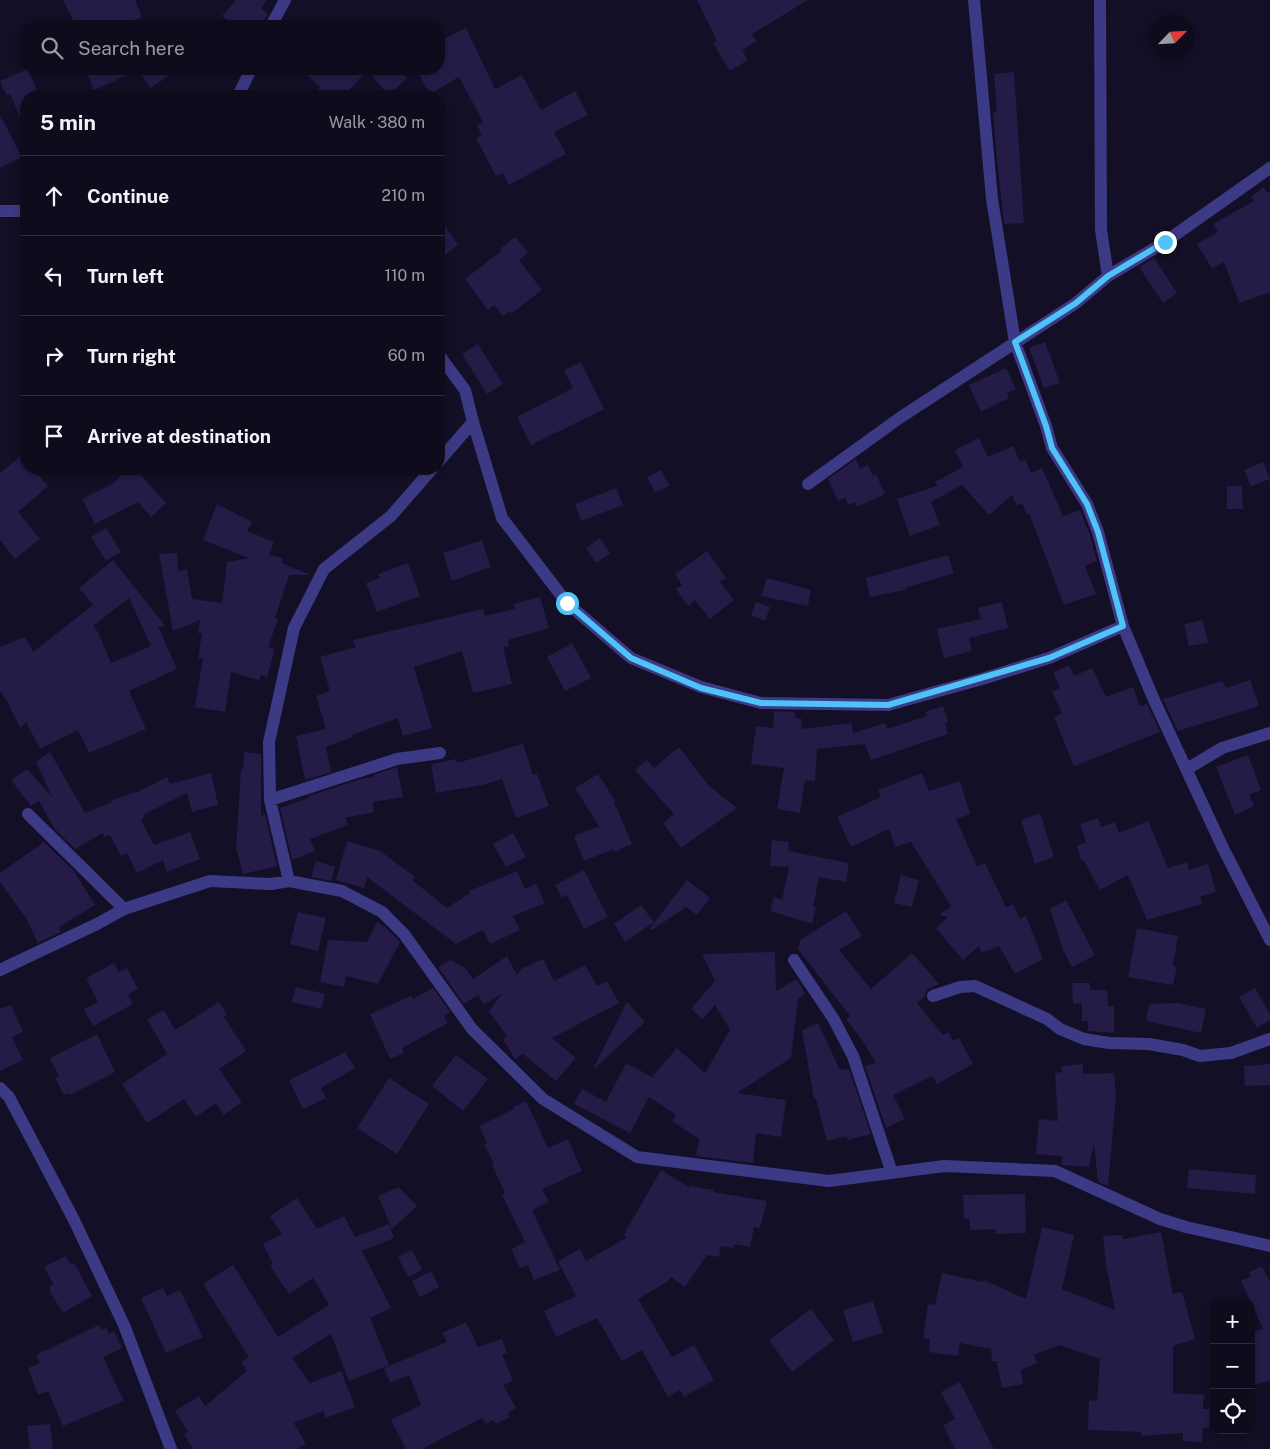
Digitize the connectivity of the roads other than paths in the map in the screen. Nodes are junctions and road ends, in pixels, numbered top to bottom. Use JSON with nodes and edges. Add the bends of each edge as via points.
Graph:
{"nodes":[{"id":1,"x":285,"y":0,"type":"edge"},
{"id":2,"x":974,"y":0,"type":"edge"},
{"id":3,"x":1100,"y":0,"type":"edge"},
{"id":4,"x":274,"y":20,"type":"edge"},
{"id":5,"x":248,"y":75,"type":"edge"},
{"id":6,"x":241,"y":90,"type":"edge"},
{"id":7,"x":1270,"y":168,"type":"edge"},
{"id":8,"x":0,"y":211,"type":"edge"},
{"id":9,"x":20,"y":211,"type":"edge"},
{"id":10,"x":1108,"y":276,"type":"junction"},
{"id":11,"x":1015,"y":342,"type":"junction"},
{"id":12,"x":445,"y":363,"type":"edge"},
{"id":13,"x":473,"y":422,"type":"junction"},
{"id":14,"x":445,"y":454,"type":"edge"},
{"id":15,"x":427,"y":475,"type":"edge"},
{"id":16,"x":808,"y":484,"type":"dead end"},
{"id":17,"x":1123,"y":626,"type":"junction"},
{"id":18,"x":1270,"y":733,"type":"edge"},
{"id":19,"x":440,"y":753,"type":"dead end"},
{"id":20,"x":1187,"y":769,"type":"junction"},
{"id":21,"x":270,"y":800,"type":"junction"},
{"id":22,"x":28,"y":814,"type":"dead end"},
{"id":23,"x":289,"y":881,"type":"junction"},
{"id":24,"x":124,"y":909,"type":"junction"},
{"id":25,"x":1270,"y":940,"type":"edge"},
{"id":26,"x":794,"y":960,"type":"dead end"},
{"id":27,"x":0,"y":970,"type":"edge"},
{"id":28,"x":933,"y":996,"type":"dead end"},
{"id":29,"x":1270,"y":1039,"type":"edge"},
{"id":30,"x":0,"y":1088,"type":"edge"},
{"id":31,"x":892,"y":1173,"type":"junction"},
{"id":32,"x":1270,"y":1246,"type":"edge"},
{"id":33,"x":171,"y":1449,"type":"edge"}],
"edges":[{"from":1,"to":4,"type":"street"},
{"from":2,"to":11,"type":"street","via":[[992,199]]},
{"from":3,"to":10,"type":"street","via":[[1102,230]]},
{"from":5,"to":6,"type":"street"},
{"from":7,"to":10,"type":"street","via":[[1165,242]]},
{"from":8,"to":9,"type":"street"},
{"from":10,"to":11,"type":"street","via":[[1076,303]]},
{"from":11,"to":16,"type":"street","via":[[901,417]]},
{"from":11,"to":17,"type":"street","via":[[1052,448],[1087,504],[1098,532]]},
{"from":12,"to":13,"type":"street","via":[[465,390]]},
{"from":13,"to":14,"type":"street"},
{"from":13,"to":17,"type":"street","via":[[502,518],[567,603],[631,658],[701,688],[761,703],[888,705],[1049,658]]},
{"from":15,"to":21,"type":"street","via":[[391,516],[324,569],[294,628],[269,742]]},
{"from":17,"to":20,"type":"street"},
{"from":18,"to":20,"type":"street","via":[[1222,748]]},
{"from":19,"to":21,"type":"street","via":[[397,760]]},
{"from":20,"to":25,"type":"street"},
{"from":21,"to":23,"type":"street"},
{"from":22,"to":24,"type":"street"},
{"from":23,"to":24,"type":"street","via":[[271,884],[210,882]]},
{"from":23,"to":31,"type":"street","via":[[342,891],[382,912],[404,934],[472,1029],[543,1099],[637,1157],[829,1181]]},
{"from":24,"to":27,"type":"street"},
{"from":26,"to":31,"type":"street","via":[[833,1018],[853,1056]]},
{"from":28,"to":29,"type":"street","via":[[960,987],[975,986],[1084,1039],[1149,1044],[1200,1056],[1231,1053]]},
{"from":30,"to":33,"type":"street","via":[[9,1097],[99,1271],[124,1325]]},
{"from":31,"to":32,"type":"street","via":[[944,1166],[1055,1171],[1160,1219]]}]}
